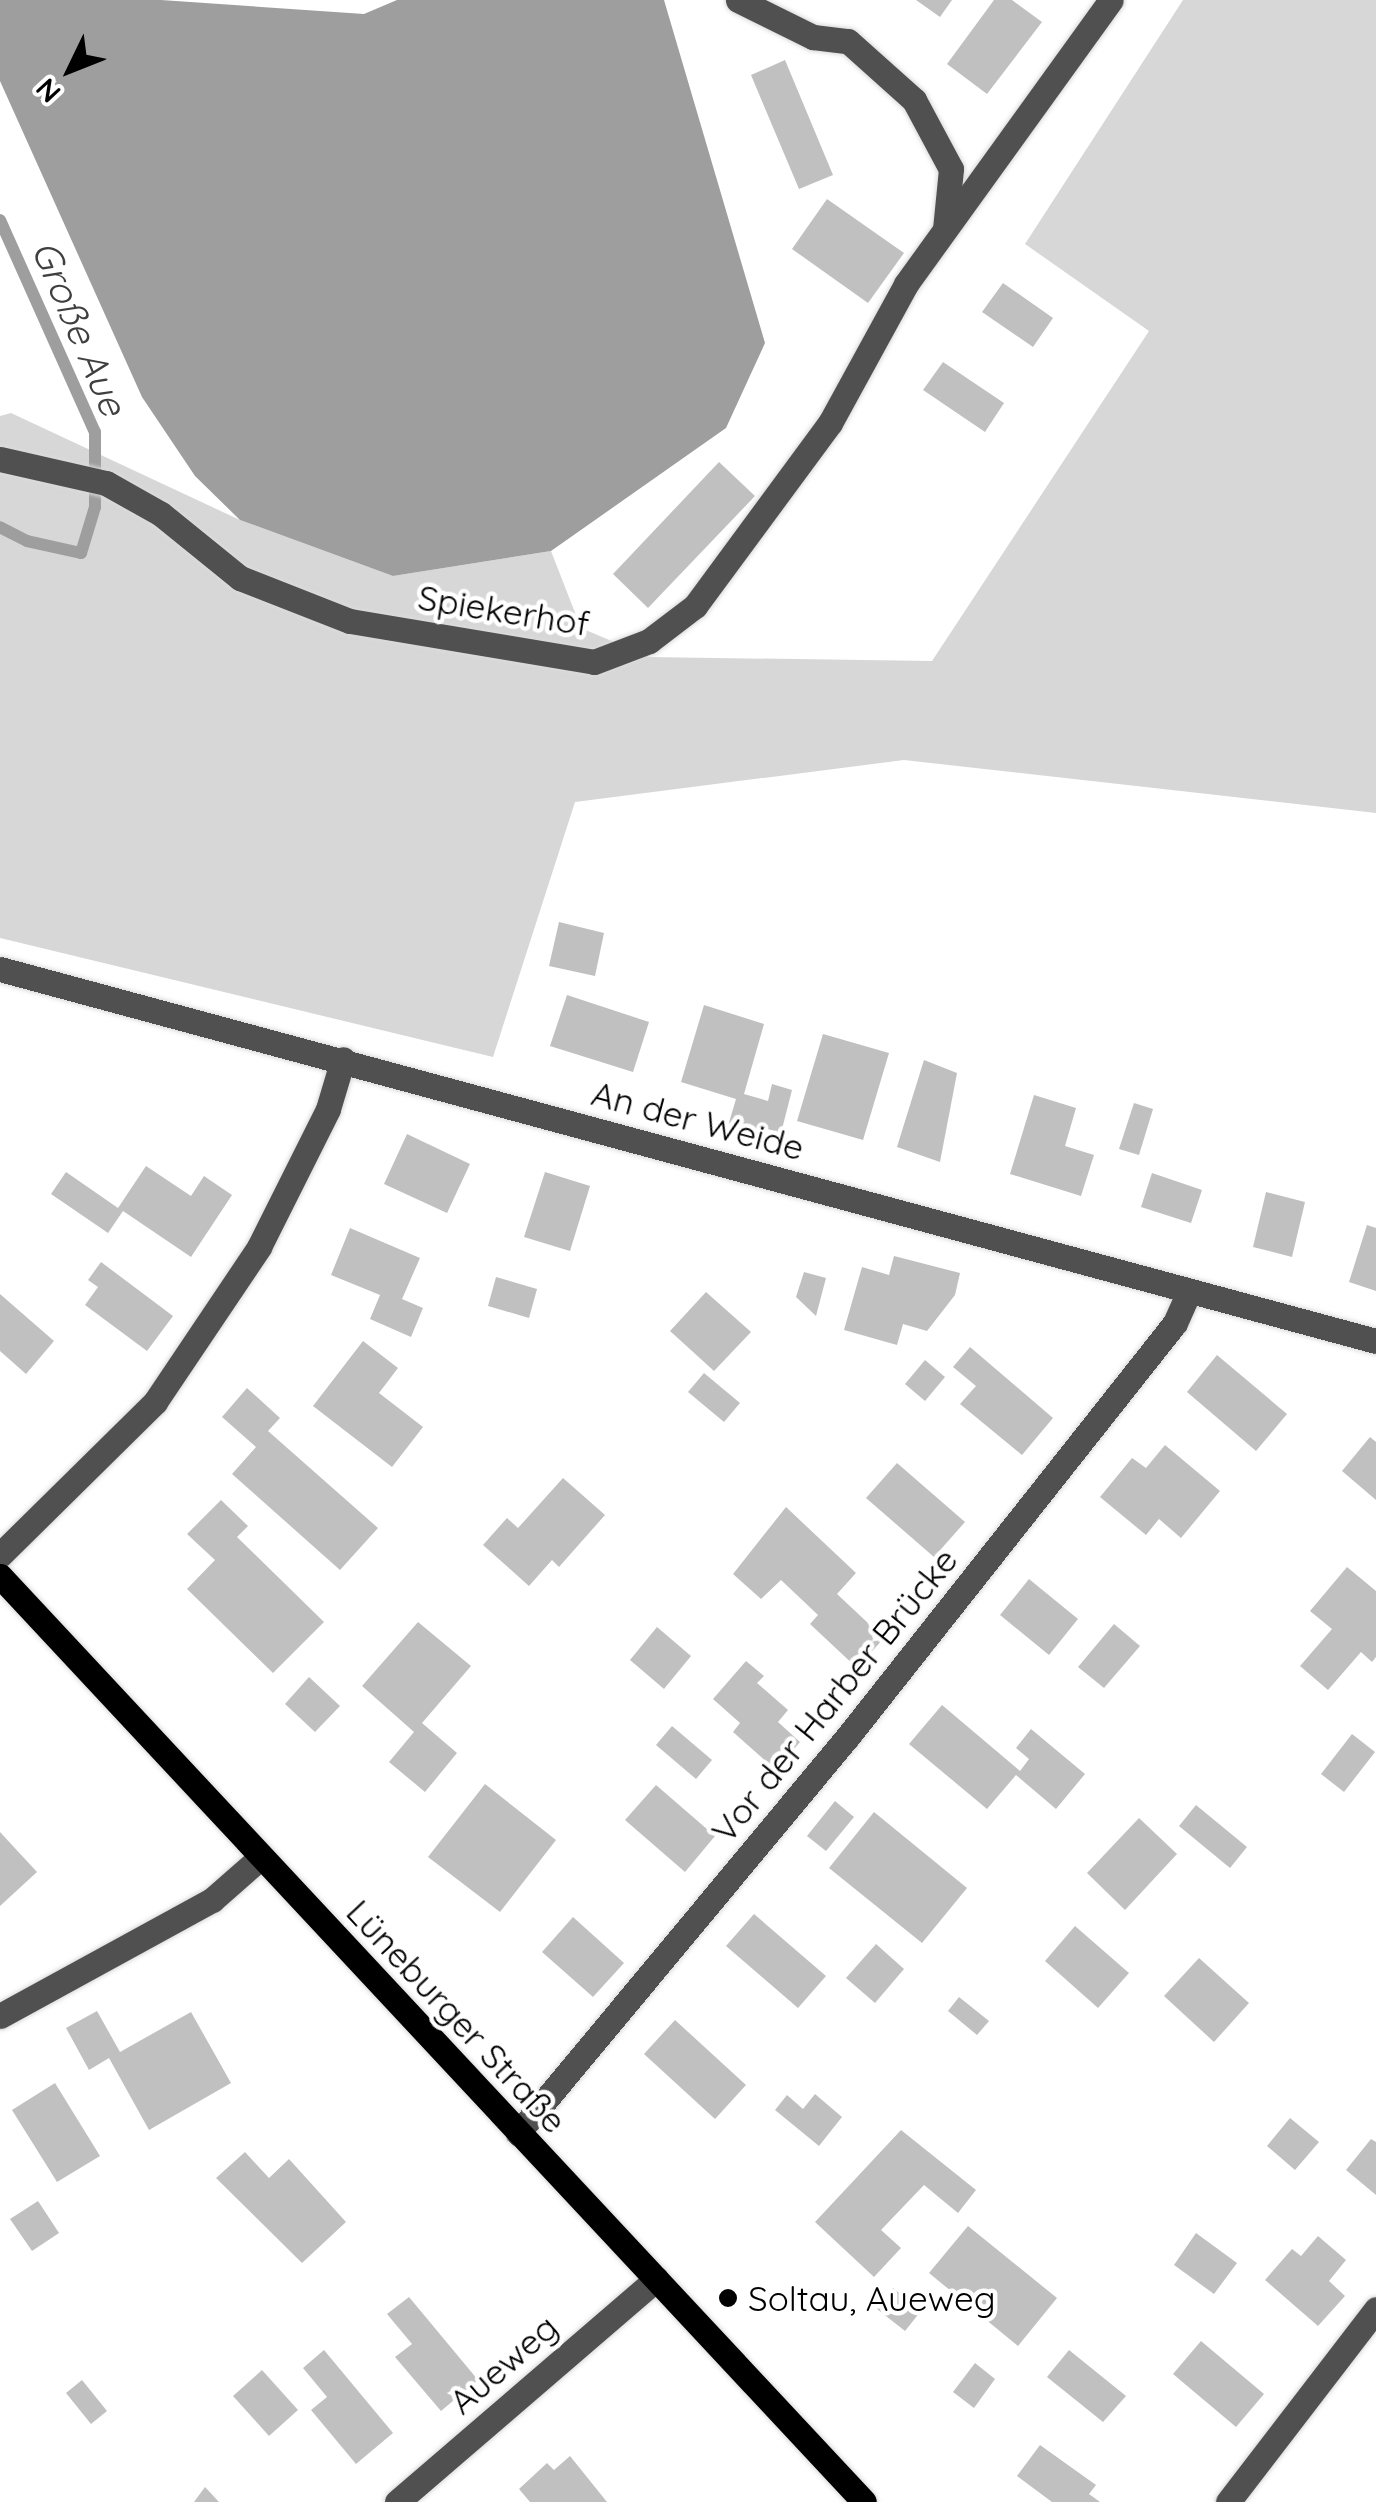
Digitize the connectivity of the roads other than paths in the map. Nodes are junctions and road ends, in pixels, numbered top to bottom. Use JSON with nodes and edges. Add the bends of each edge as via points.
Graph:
{"nodes":[{"id":1,"x":738,"y":0,"type":"edge"},
{"id":2,"x":1112,"y":0,"type":"edge"},
{"id":3,"x":944,"y":234,"type":"junction"},
{"id":4,"x":0,"y":459,"type":"edge"},
{"id":5,"x":0,"y":970,"type":"edge"},
{"id":6,"x":343,"y":1059,"type":"junction"},
{"id":7,"x":1189,"y":1290,"type":"junction"},
{"id":8,"x":1376,"y":1341,"type":"edge"},
{"id":9,"x":0,"y":1555,"type":"edge"},
{"id":10,"x":0,"y":1576,"type":"edge"},
{"id":11,"x":261,"y":1857,"type":"junction"},
{"id":12,"x":0,"y":2016,"type":"edge"},
{"id":13,"x":518,"y":2133,"type":"junction"},
{"id":14,"x":656,"y":2280,"type":"junction"},
{"id":15,"x":1376,"y":2308,"type":"edge"},
{"id":16,"x":397,"y":2502,"type":"edge"},
{"id":17,"x":864,"y":2502,"type":"edge"},
{"id":18,"x":1228,"y":2502,"type":"edge"}],
"edges":[{"from":1,"to":3,"type":"street","via":[[813,37],[848,41],[914,100],[951,169]]},
{"from":2,"to":3,"type":"street","name":"Spiekerhof"},
{"from":3,"to":4,"type":"street","name":"Spiekerhof","via":[[906,284],[830,423],[695,606],[649,641],[594,662],[350,621],[240,578],[161,514],[106,484]]},
{"from":5,"to":6,"type":"street","name":"An der Weide"},
{"from":6,"to":7,"type":"street","name":"An der Weide"},
{"from":6,"to":9,"type":"street","via":[[328,1109],[260,1248],[155,1402]]},
{"from":7,"to":8,"type":"street","name":"An der Weide"},
{"from":7,"to":13,"type":"street","name":"Vor der Harber Brücke","via":[[1175,1323],[848,1736]]},
{"from":10,"to":11,"type":"main road","name":"Lüneburger Straße"},
{"from":11,"to":12,"type":"street","via":[[212,1900]]},
{"from":11,"to":13,"type":"main road","name":"Lüneburger Straße"},
{"from":13,"to":14,"type":"main road","name":"Lüneburger Straße"},
{"from":14,"to":16,"type":"street","name":"Aueweg"},
{"from":14,"to":17,"type":"main road","name":"Lüneburger Straße"},
{"from":15,"to":18,"type":"street"}]}
